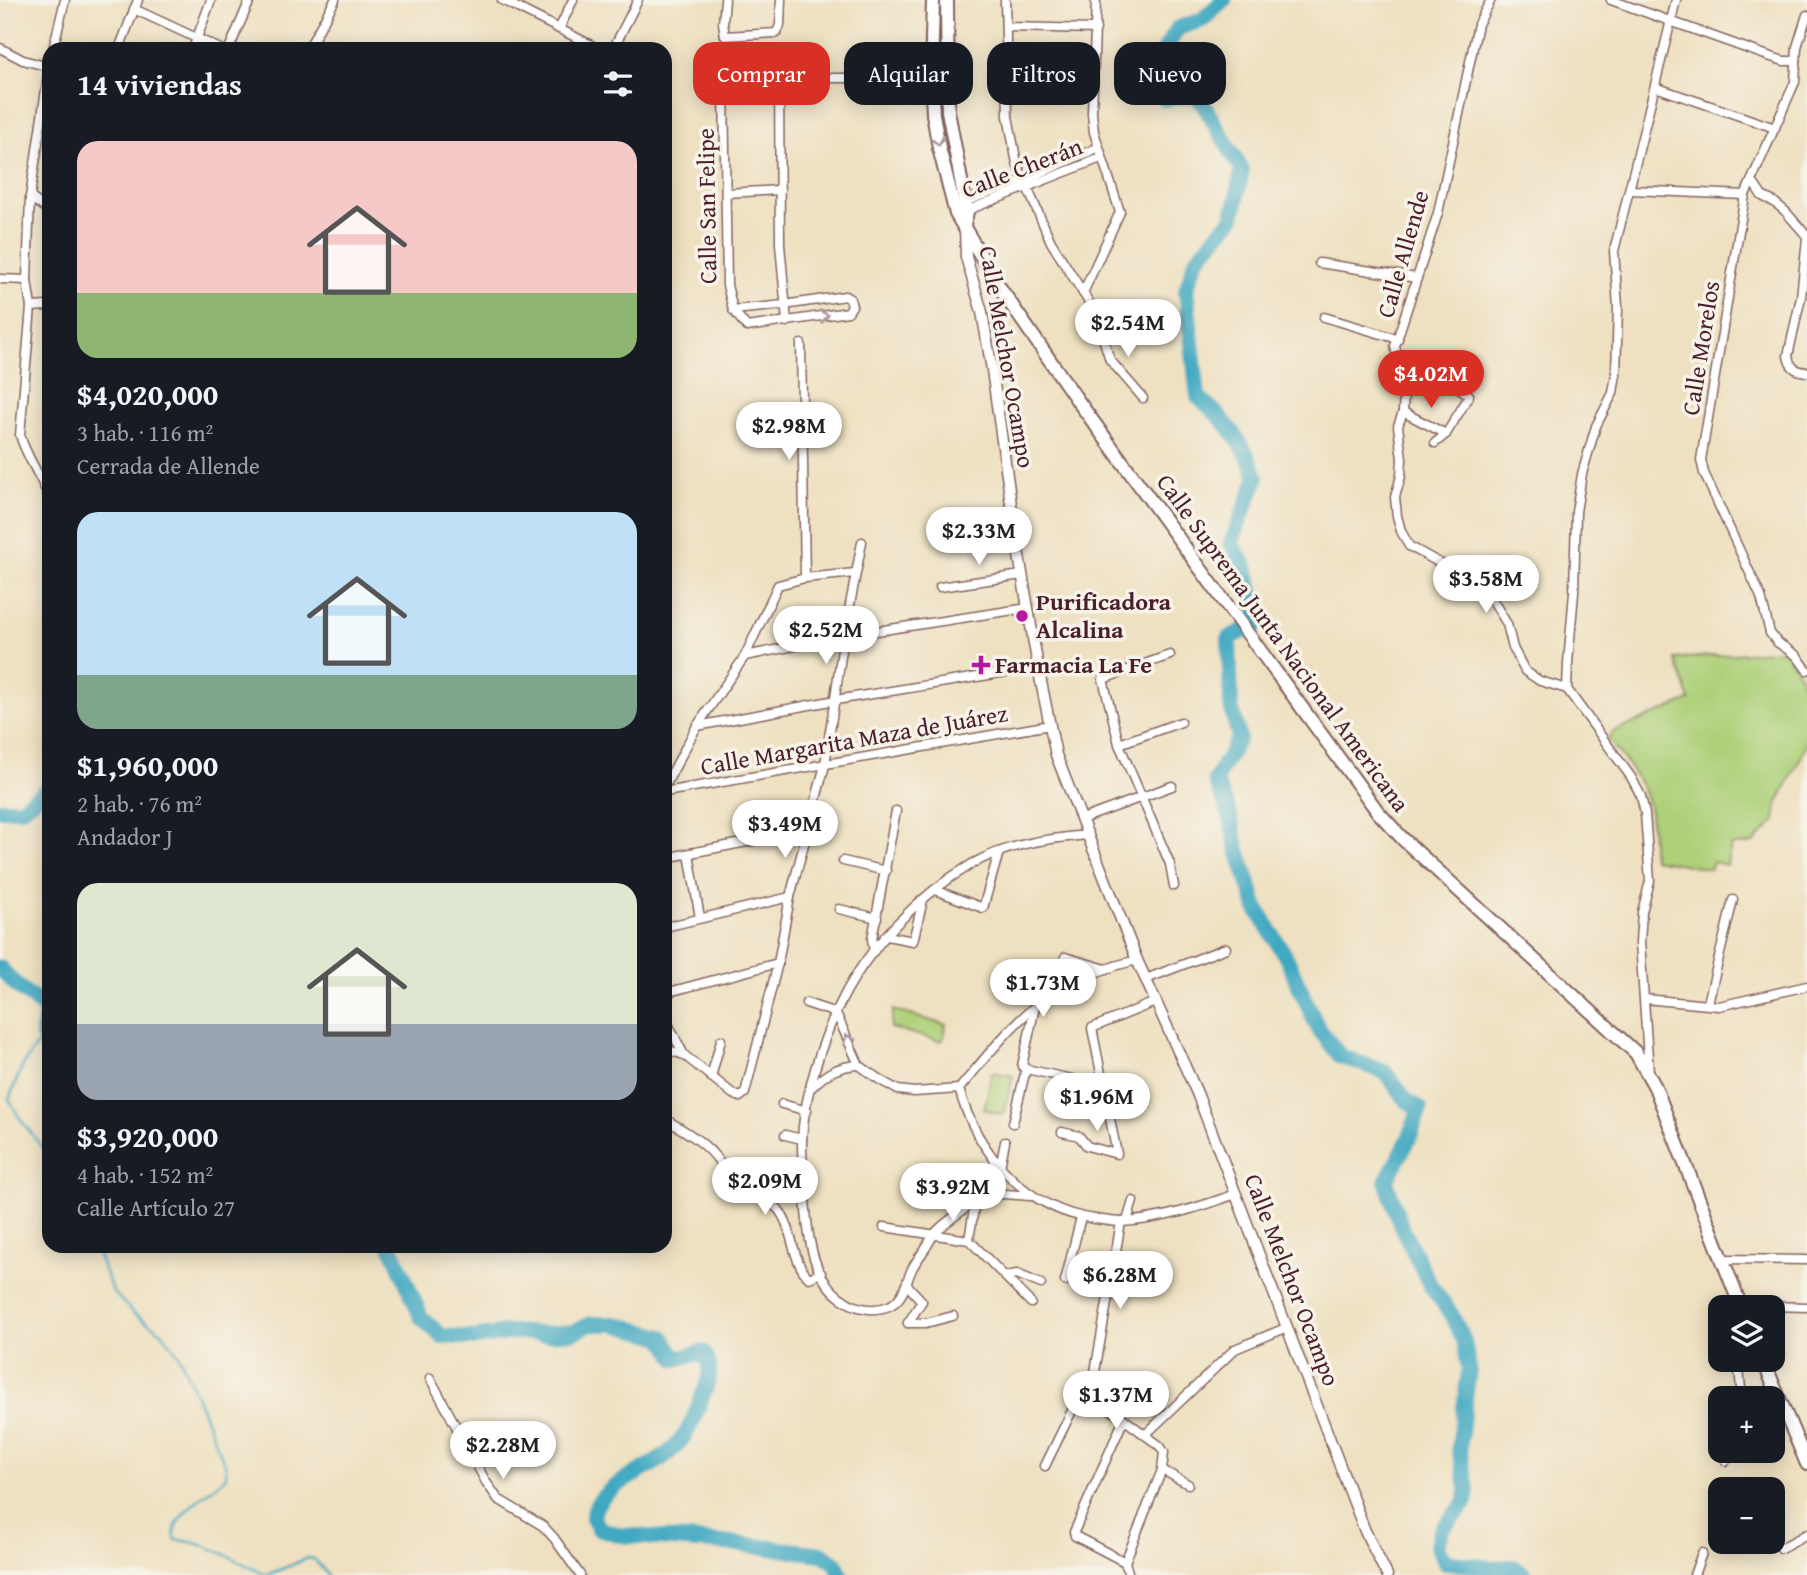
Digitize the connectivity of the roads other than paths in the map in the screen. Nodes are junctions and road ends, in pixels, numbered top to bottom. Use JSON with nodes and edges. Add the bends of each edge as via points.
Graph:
{"nodes":[{"id":1,"x":65,"y":0,"type":"edge"},
{"id":2,"x":138,"y":0,"type":"edge"},
{"id":3,"x":211,"y":0,"type":"edge"},
{"id":4,"x":250,"y":0,"type":"edge"},
{"id":5,"x":335,"y":0,"type":"edge"},
{"id":6,"x":573,"y":0,"type":"edge"},
{"id":7,"x":638,"y":0,"type":"edge"},
{"id":8,"x":725,"y":0,"type":"edge"},
{"id":9,"x":781,"y":0,"type":"edge"},
{"id":10,"x":933,"y":0,"type":"edge"},
{"id":11,"x":947,"y":0,"type":"edge"},
{"id":12,"x":1005,"y":0,"type":"edge"},
{"id":13,"x":1096,"y":0,"type":"edge"},
{"id":14,"x":1491,"y":0,"type":"edge"},
{"id":15,"x":1611,"y":0,"type":"edge"},
{"id":16,"x":1676,"y":0,"type":"edge"},
{"id":17,"x":507,"y":1,"type":"edge"},
{"id":18,"x":134,"y":9,"type":"junction"},
{"id":19,"x":1807,"y":15,"type":"edge"},
{"id":20,"x":1670,"y":22,"type":"junction"},
{"id":21,"x":1006,"y":27,"type":"junction"},
{"id":22,"x":559,"y":29,"type":"junction"},
{"id":23,"x":1096,"y":29,"type":"junction"},
{"id":24,"x":198,"y":39,"type":"junction"},
{"id":25,"x":56,"y":42,"type":"edge"},
{"id":26,"x":122,"y":42,"type":"edge"},
{"id":27,"x":197,"y":42,"type":"edge"},
{"id":28,"x":205,"y":42,"type":"edge"},
{"id":29,"x":232,"y":42,"type":"edge"},
{"id":30,"x":312,"y":42,"type":"edge"},
{"id":31,"x":585,"y":42,"type":"edge"},
{"id":32,"x":617,"y":42,"type":"edge"},
{"id":33,"x":932,"y":42,"type":"edge"},
{"id":34,"x":1006,"y":42,"type":"edge"},
{"id":35,"x":1096,"y":42,"type":"edge"},
{"id":36,"x":0,"y":48,"type":"edge"},
{"id":37,"x":1796,"y":61,"type":"junction"},
{"id":38,"x":42,"y":66,"type":"edge"},
{"id":39,"x":1655,"y":87,"type":"junction"},
{"id":40,"x":724,"y":105,"type":"edge"},
{"id":41,"x":779,"y":105,"type":"edge"},
{"id":42,"x":932,"y":105,"type":"edge"},
{"id":43,"x":1009,"y":105,"type":"edge"},
{"id":44,"x":1093,"y":105,"type":"edge"},
{"id":45,"x":42,"y":116,"type":"edge"},
{"id":46,"x":1775,"y":128,"type":"junction"},
{"id":47,"x":1097,"y":148,"type":"junction"},
{"id":48,"x":1101,"y":158,"type":"junction"},
{"id":49,"x":1752,"y":181,"type":"junction"},
{"id":50,"x":1025,"y":184,"type":"junction"},
{"id":51,"x":780,"y":190,"type":"junction"},
{"id":52,"x":1630,"y":190,"type":"junction"},
{"id":53,"x":726,"y":193,"type":"junction"},
{"id":54,"x":1745,"y":195,"type":"junction"},
{"id":55,"x":30,"y":197,"type":"junction"},
{"id":56,"x":42,"y":206,"type":"edge"},
{"id":57,"x":962,"y":214,"type":"junction"},
{"id":58,"x":1807,"y":238,"type":"edge"},
{"id":59,"x":1319,"y":263,"type":"dead end"},
{"id":60,"x":1417,"y":278,"type":"junction"},
{"id":61,"x":0,"y":279,"type":"edge"},
{"id":62,"x":27,"y":280,"type":"junction"},
{"id":63,"x":1083,"y":293,"type":"junction"},
{"id":64,"x":784,"y":305,"type":"junction"},
{"id":65,"x":42,"y":306,"type":"edge"},
{"id":66,"x":31,"y":307,"type":"junction"},
{"id":67,"x":733,"y":310,"type":"junction"},
{"id":68,"x":1324,"y":317,"type":"dead end"},
{"id":69,"x":787,"y":323,"type":"junction"},
{"id":70,"x":1398,"y":339,"type":"junction"},
{"id":71,"x":801,"y":344,"type":"dead end"},
{"id":72,"x":1807,"y":372,"type":"edge"},
{"id":73,"x":1454,"y":385,"type":"dead end"},
{"id":74,"x":1143,"y":398,"type":"dead end"},
{"id":75,"x":1403,"y":412,"type":"junction"},
{"id":76,"x":1446,"y":434,"type":"junction"},
{"id":77,"x":1435,"y":443,"type":"dead end"},
{"id":78,"x":42,"y":480,"type":"edge"},
{"id":79,"x":862,"y":542,"type":"dead end"},
{"id":80,"x":855,"y":573,"type":"junction"},
{"id":81,"x":1022,"y":575,"type":"junction"},
{"id":82,"x":805,"y":578,"type":"junction"},
{"id":83,"x":940,"y":587,"type":"dead end"},
{"id":84,"x":1028,"y":608,"type":"junction"},
{"id":85,"x":844,"y":636,"type":"junction"},
{"id":86,"x":1170,"y":655,"type":"dead end"},
{"id":87,"x":745,"y":656,"type":"junction"},
{"id":88,"x":1038,"y":667,"type":"junction"},
{"id":89,"x":1807,"y":670,"type":"edge"},
{"id":90,"x":1567,"y":689,"type":"junction"},
{"id":91,"x":836,"y":700,"type":"junction"},
{"id":92,"x":1181,"y":722,"type":"dead end"},
{"id":93,"x":1050,"y":725,"type":"junction"},
{"id":94,"x":697,"y":726,"type":"junction"},
{"id":95,"x":1119,"y":744,"type":"junction"},
{"id":96,"x":825,"y":765,"type":"junction"},
{"id":97,"x":672,"y":773,"type":"edge"},
{"id":98,"x":1172,"y":786,"type":"dead end"},
{"id":99,"x":672,"y":791,"type":"edge"},
{"id":100,"x":1142,"y":797,"type":"junction"},
{"id":101,"x":896,"y":811,"type":"dead end"},
{"id":102,"x":1082,"y":819,"type":"junction"},
{"id":103,"x":809,"y":830,"type":"junction"},
{"id":104,"x":1089,"y":835,"type":"junction"},
{"id":105,"x":999,"y":852,"type":"junction"},
{"id":106,"x":689,"y":854,"type":"junction"},
{"id":107,"x":672,"y":857,"type":"edge"},
{"id":108,"x":843,"y":861,"type":"dead end"},
{"id":109,"x":886,"y":871,"type":"junction"},
{"id":110,"x":1174,"y":886,"type":"dead end"},
{"id":111,"x":935,"y":890,"type":"junction"},
{"id":112,"x":790,"y":897,"type":"junction"},
{"id":113,"x":923,"y":900,"type":"junction"},
{"id":114,"x":1733,"y":900,"type":"dead end"},
{"id":115,"x":839,"y":909,"type":"dead end"},
{"id":116,"x":699,"y":918,"type":"junction"},
{"id":117,"x":877,"y":918,"type":"junction"},
{"id":118,"x":672,"y":925,"type":"edge"},
{"id":119,"x":887,"y":936,"type":"junction"},
{"id":120,"x":1226,"y":948,"type":"dead end"},
{"id":121,"x":874,"y":951,"type":"junction"},
{"id":122,"x":1137,"y":960,"type":"junction"},
{"id":123,"x":778,"y":963,"type":"junction"},
{"id":124,"x":1106,"y":969,"type":"junction"},
{"id":125,"x":1146,"y":979,"type":"junction"},
{"id":126,"x":1807,"y":986,"type":"edge"},
{"id":127,"x":1059,"y":989,"type":"junction"},
{"id":128,"x":672,"y":991,"type":"edge"},
{"id":129,"x":1645,"y":999,"type":"junction"},
{"id":130,"x":1155,"y":1002,"type":"junction"},
{"id":131,"x":806,"y":1003,"type":"dead end"},
{"id":132,"x":1708,"y":1003,"type":"junction"},
{"id":133,"x":1036,"y":1006,"type":"junction"},
{"id":134,"x":836,"y":1013,"type":"junction"},
{"id":135,"x":672,"y":1032,"type":"edge"},
{"id":136,"x":721,"y":1040,"type":"dead end"},
{"id":137,"x":672,"y":1051,"type":"edge"},
{"id":138,"x":684,"y":1055,"type":"junction"},
{"id":139,"x":859,"y":1065,"type":"junction"},
{"id":140,"x":1026,"y":1069,"type":"junction"},
{"id":141,"x":1650,"y":1074,"type":"junction"},
{"id":142,"x":711,"y":1077,"type":"junction"},
{"id":143,"x":1072,"y":1079,"type":"dead end"},
{"id":144,"x":812,"y":1087,"type":"junction"},
{"id":145,"x":959,"y":1089,"type":"junction"},
{"id":146,"x":782,"y":1104,"type":"dead end"},
{"id":147,"x":807,"y":1111,"type":"junction"},
{"id":148,"x":672,"y":1123,"type":"edge"},
{"id":149,"x":1013,"y":1123,"type":"dead end"},
{"id":150,"x":1067,"y":1133,"type":"dead end"},
{"id":151,"x":785,"y":1135,"type":"dead end"},
{"id":152,"x":802,"y":1139,"type":"junction"},
{"id":153,"x":1005,"y":1142,"type":"dead end"},
{"id":154,"x":998,"y":1164,"type":"junction"},
{"id":155,"x":1236,"y":1194,"type":"junction"},
{"id":156,"x":1031,"y":1196,"type":"junction"},
{"id":157,"x":979,"y":1199,"type":"junction"},
{"id":158,"x":1133,"y":1201,"type":"dead end"},
{"id":159,"x":1081,"y":1217,"type":"junction"},
{"id":160,"x":1124,"y":1221,"type":"junction"},
{"id":161,"x":884,"y":1227,"type":"dead end"},
{"id":162,"x":933,"y":1236,"type":"junction"},
{"id":163,"x":969,"y":1240,"type":"junction"},
{"id":164,"x":1722,"y":1259,"type":"junction"},
{"id":165,"x":1807,"y":1261,"type":"edge"},
{"id":166,"x":821,"y":1273,"type":"junction"},
{"id":167,"x":1006,"y":1276,"type":"junction"},
{"id":168,"x":1065,"y":1281,"type":"dead end"},
{"id":169,"x":1041,"y":1284,"type":"dead end"},
{"id":170,"x":907,"y":1286,"type":"junction"},
{"id":171,"x":1735,"y":1295,"type":"edge"},
{"id":172,"x":1031,"y":1303,"type":"dead end"},
{"id":173,"x":1785,"y":1307,"type":"edge"},
{"id":174,"x":1807,"y":1307,"type":"edge"},
{"id":175,"x":953,"y":1316,"type":"dead end"},
{"id":176,"x":1287,"y":1327,"type":"junction"},
{"id":177,"x":1768,"y":1372,"type":"edge"},
{"id":178,"x":430,"y":1378,"type":"dead end"},
{"id":179,"x":1091,"y":1395,"type":"junction"},
{"id":180,"x":1124,"y":1419,"type":"junction"},
{"id":181,"x":1146,"y":1435,"type":"junction"},
{"id":182,"x":1807,"y":1464,"type":"edge"},
{"id":183,"x":1045,"y":1466,"type":"dead end"},
{"id":184,"x":1163,"y":1470,"type":"junction"},
{"id":185,"x":1188,"y":1484,"type":"dead end"},
{"id":186,"x":1807,"y":1534,"type":"edge"},
{"id":187,"x":1785,"y":1546,"type":"edge"},
{"id":188,"x":1702,"y":1553,"type":"dead end"},
{"id":189,"x":1125,"y":1562,"type":"junction"},
{"id":190,"x":1384,"y":1573,"type":"edge"},
{"id":191,"x":580,"y":1575,"type":"edge"},
{"id":192,"x":1129,"y":1575,"type":"edge"},
{"id":193,"x":1694,"y":1575,"type":"edge"}],
"edges":[{"from":1,"to":25,"type":"street"},
{"from":2,"to":18,"type":"street"},
{"from":3,"to":24,"type":"street"},
{"from":4,"to":29,"type":"street"},
{"from":5,"to":30,"type":"street"},
{"from":6,"to":22,"type":"street"},
{"from":7,"to":32,"type":"street"},
{"from":8,"to":9,"type":"street","via":[[725,36],[777,33]]},
{"from":10,"to":33,"type":"main road","name":"Calle Suprema Junta Nacional Americana"},
{"from":11,"to":57,"type":"main road","name":"Calle Suprema Junta Nacional Americana","via":[[948,111]]},
{"from":12,"to":21,"type":"street"},
{"from":13,"to":23,"type":"street"},
{"from":14,"to":60,"type":"street","name":"Calle Allende","via":[[1478,24],[1438,213]]},
{"from":15,"to":20,"type":"street"},
{"from":16,"to":20,"type":"street"},
{"from":17,"to":22,"type":"street"},
{"from":18,"to":24,"type":"street"},
{"from":18,"to":26,"type":"street"},
{"from":19,"to":37,"type":"street","name":"Calle Morelos"},
{"from":20,"to":37,"type":"street","via":[[1784,61]]},
{"from":20,"to":39,"type":"street"},
{"from":21,"to":23,"type":"street"},
{"from":21,"to":34,"type":"street"},
{"from":22,"to":31,"type":"street"},
{"from":23,"to":35,"type":"street"},
{"from":24,"to":27,"type":"street"},
{"from":24,"to":28,"type":"street"},
{"from":36,"to":38,"type":"street"},
{"from":37,"to":46,"type":"street","name":"Calle Morelos","via":[[1795,82]]},
{"from":39,"to":46,"type":"street"},
{"from":39,"to":52,"type":"street"},
{"from":40,"to":53,"type":"street","name":"Calle San Felipe"},
{"from":41,"to":51,"type":"street"},
{"from":42,"to":57,"type":"main road","name":"Calle Suprema Junta Nacional Americana","one_way":true,"via":[[939,148]]},
{"from":43,"to":50,"type":"street","via":[[1012,141]]},
{"from":44,"to":47,"type":"street"},
{"from":45,"to":55,"type":"street"},
{"from":46,"to":49,"type":"street","name":"Calle Morelos"},
{"from":47,"to":48,"type":"street"},
{"from":47,"to":50,"type":"street","name":"Calle Cherán"},
{"from":48,"to":50,"type":"street","name":"Calle Cherán"},
{"from":48,"to":63,"type":"street","via":[[1120,212]]},
{"from":49,"to":54,"type":"street","name":"Calle Morelos"},
{"from":49,"to":58,"type":"street"},
{"from":50,"to":57,"type":"street","name":"Calle Cherán"},
{"from":50,"to":63,"type":"street","via":[[1051,242]]},
{"from":51,"to":53,"type":"street"},
{"from":51,"to":64,"type":"street"},
{"from":52,"to":54,"type":"street"},
{"from":52,"to":90,"type":"street","via":[[1614,251],[1618,307],[1613,393],[1582,474],[1576,512]]},
{"from":53,"to":67,"type":"street","name":"Calle San Felipe","via":[[727,285]]},
{"from":54,"to":89,"type":"street","name":"Calle Morelos","via":[[1701,460],[1761,597],[1770,633]]},
{"from":55,"to":56,"type":"street"},
{"from":55,"to":62,"type":"street"},
{"from":57,"to":81,"type":"street","name":"Calle Melchor Ocampo","via":[[966,257],[992,370]]},
{"from":57,"to":141,"type":"main road","name":"Calle Suprema Junta Nacional Americana","via":[[1002,290],[1079,401],[1378,812],[1621,1037]]},
{"from":58,"to":72,"type":"street","via":[[1801,297],[1788,355],[1789,364]]},
{"from":59,"to":60,"type":"street"},
{"from":60,"to":70,"type":"street","name":"Calle Allende"},
{"from":61,"to":62,"type":"street"},
{"from":62,"to":66,"type":"street"},
{"from":63,"to":74,"type":"street","via":[[1101,323],[1110,360]]},
{"from":64,"to":67,"type":"street"},
{"from":64,"to":69,"type":"street"},
{"from":69,"to":64,"type":"street","one_way":true,"via":[[848,312],[852,306],[847,296]]},
{"from":65,"to":66,"type":"street"},
{"from":66,"to":78,"type":"street","via":[[20,435]]},
{"from":67,"to":69,"type":"street","name":"Calle San Felipe","via":[[747,327]]},
{"from":68,"to":70,"type":"street"},
{"from":70,"to":75,"type":"street","name":"Calle Allende"},
{"from":71,"to":82,"type":"street"},
{"from":73,"to":76,"type":"street","via":[[1469,396]]},
{"from":75,"to":76,"type":"street"},
{"from":75,"to":90,"type":"street","name":"Calle Allende","via":[[1398,436],[1401,476],[1395,497],[1401,531],[1409,546],[1489,594],[1507,624],[1525,671],[1539,681]]},
{"from":76,"to":77,"type":"street"},
{"from":79,"to":80,"type":"street"},
{"from":80,"to":82,"type":"street"},
{"from":80,"to":85,"type":"street"},
{"from":81,"to":83,"type":"street"},
{"from":81,"to":84,"type":"street","name":"Calle Melchor Ocampo"},
{"from":82,"to":87,"type":"street","via":[[778,585]]},
{"from":84,"to":85,"type":"street"},
{"from":84,"to":88,"type":"street","name":"Calle Melchor Ocampo"},
{"from":85,"to":87,"type":"street"},
{"from":85,"to":91,"type":"street"},
{"from":86,"to":95,"type":"street","via":[[1103,679]]},
{"from":87,"to":94,"type":"street"},
{"from":88,"to":91,"type":"street"},
{"from":88,"to":93,"type":"street","name":"Calle Melchor Ocampo"},
{"from":90,"to":129,"type":"street","via":[[1641,796],[1650,881],[1640,942]]},
{"from":91,"to":94,"type":"street"},
{"from":91,"to":96,"type":"street"},
{"from":92,"to":95,"type":"street"},
{"from":93,"to":96,"type":"street","name":"Calle Margarita Maza de Juárez"},
{"from":93,"to":102,"type":"street","name":"Calle Melchor Ocampo","via":[[1056,755]]},
{"from":94,"to":97,"type":"street"},
{"from":95,"to":100,"type":"street"},
{"from":96,"to":99,"type":"street","name":"Calle Margarita Maza de Juárez"},
{"from":96,"to":103,"type":"street"},
{"from":98,"to":100,"type":"street"},
{"from":100,"to":102,"type":"street"},
{"from":100,"to":110,"type":"street","via":[[1170,864]]},
{"from":101,"to":109,"type":"street"},
{"from":102,"to":104,"type":"street","name":"Calle Melchor Ocampo"},
{"from":103,"to":106,"type":"street"},
{"from":103,"to":112,"type":"street"},
{"from":104,"to":105,"type":"street"},
{"from":104,"to":122,"type":"street","name":"Calle Melchor Ocampo"},
{"from":105,"to":111,"type":"street"},
{"from":105,"to":111,"type":"street","via":[[984,908]]},
{"from":106,"to":107,"type":"street"},
{"from":106,"to":116,"type":"street"},
{"from":108,"to":109,"type":"street"},
{"from":109,"to":117,"type":"street"},
{"from":111,"to":113,"type":"street"},
{"from":112,"to":116,"type":"street"},
{"from":112,"to":123,"type":"street"},
{"from":113,"to":119,"type":"street"},
{"from":113,"to":119,"type":"street","via":[[913,941]]},
{"from":114,"to":132,"type":"street"},
{"from":115,"to":117,"type":"street"},
{"from":116,"to":118,"type":"street"},
{"from":117,"to":121,"type":"street"},
{"from":119,"to":121,"type":"street"},
{"from":120,"to":125,"type":"street"},
{"from":121,"to":134,"type":"street"},
{"from":122,"to":124,"type":"street"},
{"from":122,"to":125,"type":"street","name":"Calle Melchor Ocampo"},
{"from":123,"to":128,"type":"street"},
{"from":123,"to":142,"type":"street","via":[[745,1093],[740,1097]]},
{"from":124,"to":127,"type":"street"},
{"from":124,"to":127,"type":"street","via":[[1065,957]]},
{"from":125,"to":130,"type":"street","name":"Calle Melchor Ocampo"},
{"from":126,"to":132,"type":"street","via":[[1719,1006]]},
{"from":127,"to":133,"type":"street"},
{"from":129,"to":132,"type":"street"},
{"from":129,"to":141,"type":"street"},
{"from":130,"to":150,"type":"street","via":[[1092,1028],[1117,1154],[1087,1146],[1079,1136]]},
{"from":130,"to":155,"type":"street","name":"Calle Melchor Ocampo"},
{"from":131,"to":134,"type":"street"},
{"from":133,"to":140,"type":"street","via":[[1022,1060]]},
{"from":133,"to":145,"type":"street"},
{"from":139,"to":134,"type":"street","one_way":true},
{"from":134,"to":144,"type":"street"},
{"from":135,"to":138,"type":"street"},
{"from":136,"to":142,"type":"street"},
{"from":137,"to":138,"type":"street"},
{"from":138,"to":142,"type":"street"},
{"from":139,"to":144,"type":"street","via":[[826,1073]]},
{"from":139,"to":145,"type":"street","via":[[898,1090]]},
{"from":140,"to":143,"type":"street"},
{"from":140,"to":149,"type":"street"},
{"from":141,"to":164,"type":"main road","name":"Calle Suprema Junta Nacional Americana"},
{"from":144,"to":147,"type":"street"},
{"from":145,"to":154,"type":"street","via":[[978,1138]]},
{"from":146,"to":147,"type":"street"},
{"from":147,"to":152,"type":"street"},
{"from":148,"to":166,"type":"street","via":[[695,1137],[739,1188],[778,1209],[802,1272],[809,1278]]},
{"from":151,"to":152,"type":"street"},
{"from":152,"to":166,"type":"street","via":[[807,1235]]},
{"from":153,"to":154,"type":"street"},
{"from":154,"to":156,"type":"street"},
{"from":154,"to":157,"type":"street"},
{"from":155,"to":160,"type":"street","via":[[1197,1208]]},
{"from":155,"to":176,"type":"street","name":"Calle Melchor Ocampo"},
{"from":156,"to":157,"type":"street"},
{"from":156,"to":159,"type":"street"},
{"from":157,"to":162,"type":"street"},
{"from":157,"to":163,"type":"street"},
{"from":158,"to":160,"type":"street"},
{"from":159,"to":160,"type":"street"},
{"from":159,"to":168,"type":"street"},
{"from":160,"to":179,"type":"street"},
{"from":161,"to":162,"type":"street"},
{"from":162,"to":163,"type":"street"},
{"from":162,"to":170,"type":"street"},
{"from":163,"to":167,"type":"street"},
{"from":164,"to":165,"type":"street"},
{"from":164,"to":171,"type":"main road","name":"Calle Suprema Junta Nacional Americana"},
{"from":166,"to":170,"type":"street","via":[[838,1297],[862,1308],[887,1307]]},
{"from":167,"to":169,"type":"street","via":[[1017,1274]]},
{"from":167,"to":172,"type":"street"},
{"from":170,"to":175,"type":"street","via":[[922,1301],[908,1323]]},
{"from":173,"to":174,"type":"street"},
{"from":176,"to":181,"type":"street","via":[[1235,1349]]},
{"from":176,"to":190,"type":"street","name":"Calle Melchor Ocampo"},
{"from":177,"to":182,"type":"main road"},
{"from":178,"to":191,"type":"street","via":[[498,1499],[543,1525]]},
{"from":179,"to":180,"type":"street"},
{"from":179,"to":183,"type":"street","via":[[1086,1391],[1080,1394]]},
{"from":180,"to":181,"type":"street"},
{"from":180,"to":189,"type":"street","via":[[1074,1532]]},
{"from":181,"to":184,"type":"street","via":[[1164,1452]]},
{"from":184,"to":185,"type":"street"},
{"from":184,"to":189,"type":"street"},
{"from":186,"to":187,"type":"street"},
{"from":188,"to":193,"type":"street"},
{"from":189,"to":192,"type":"street"}]}
